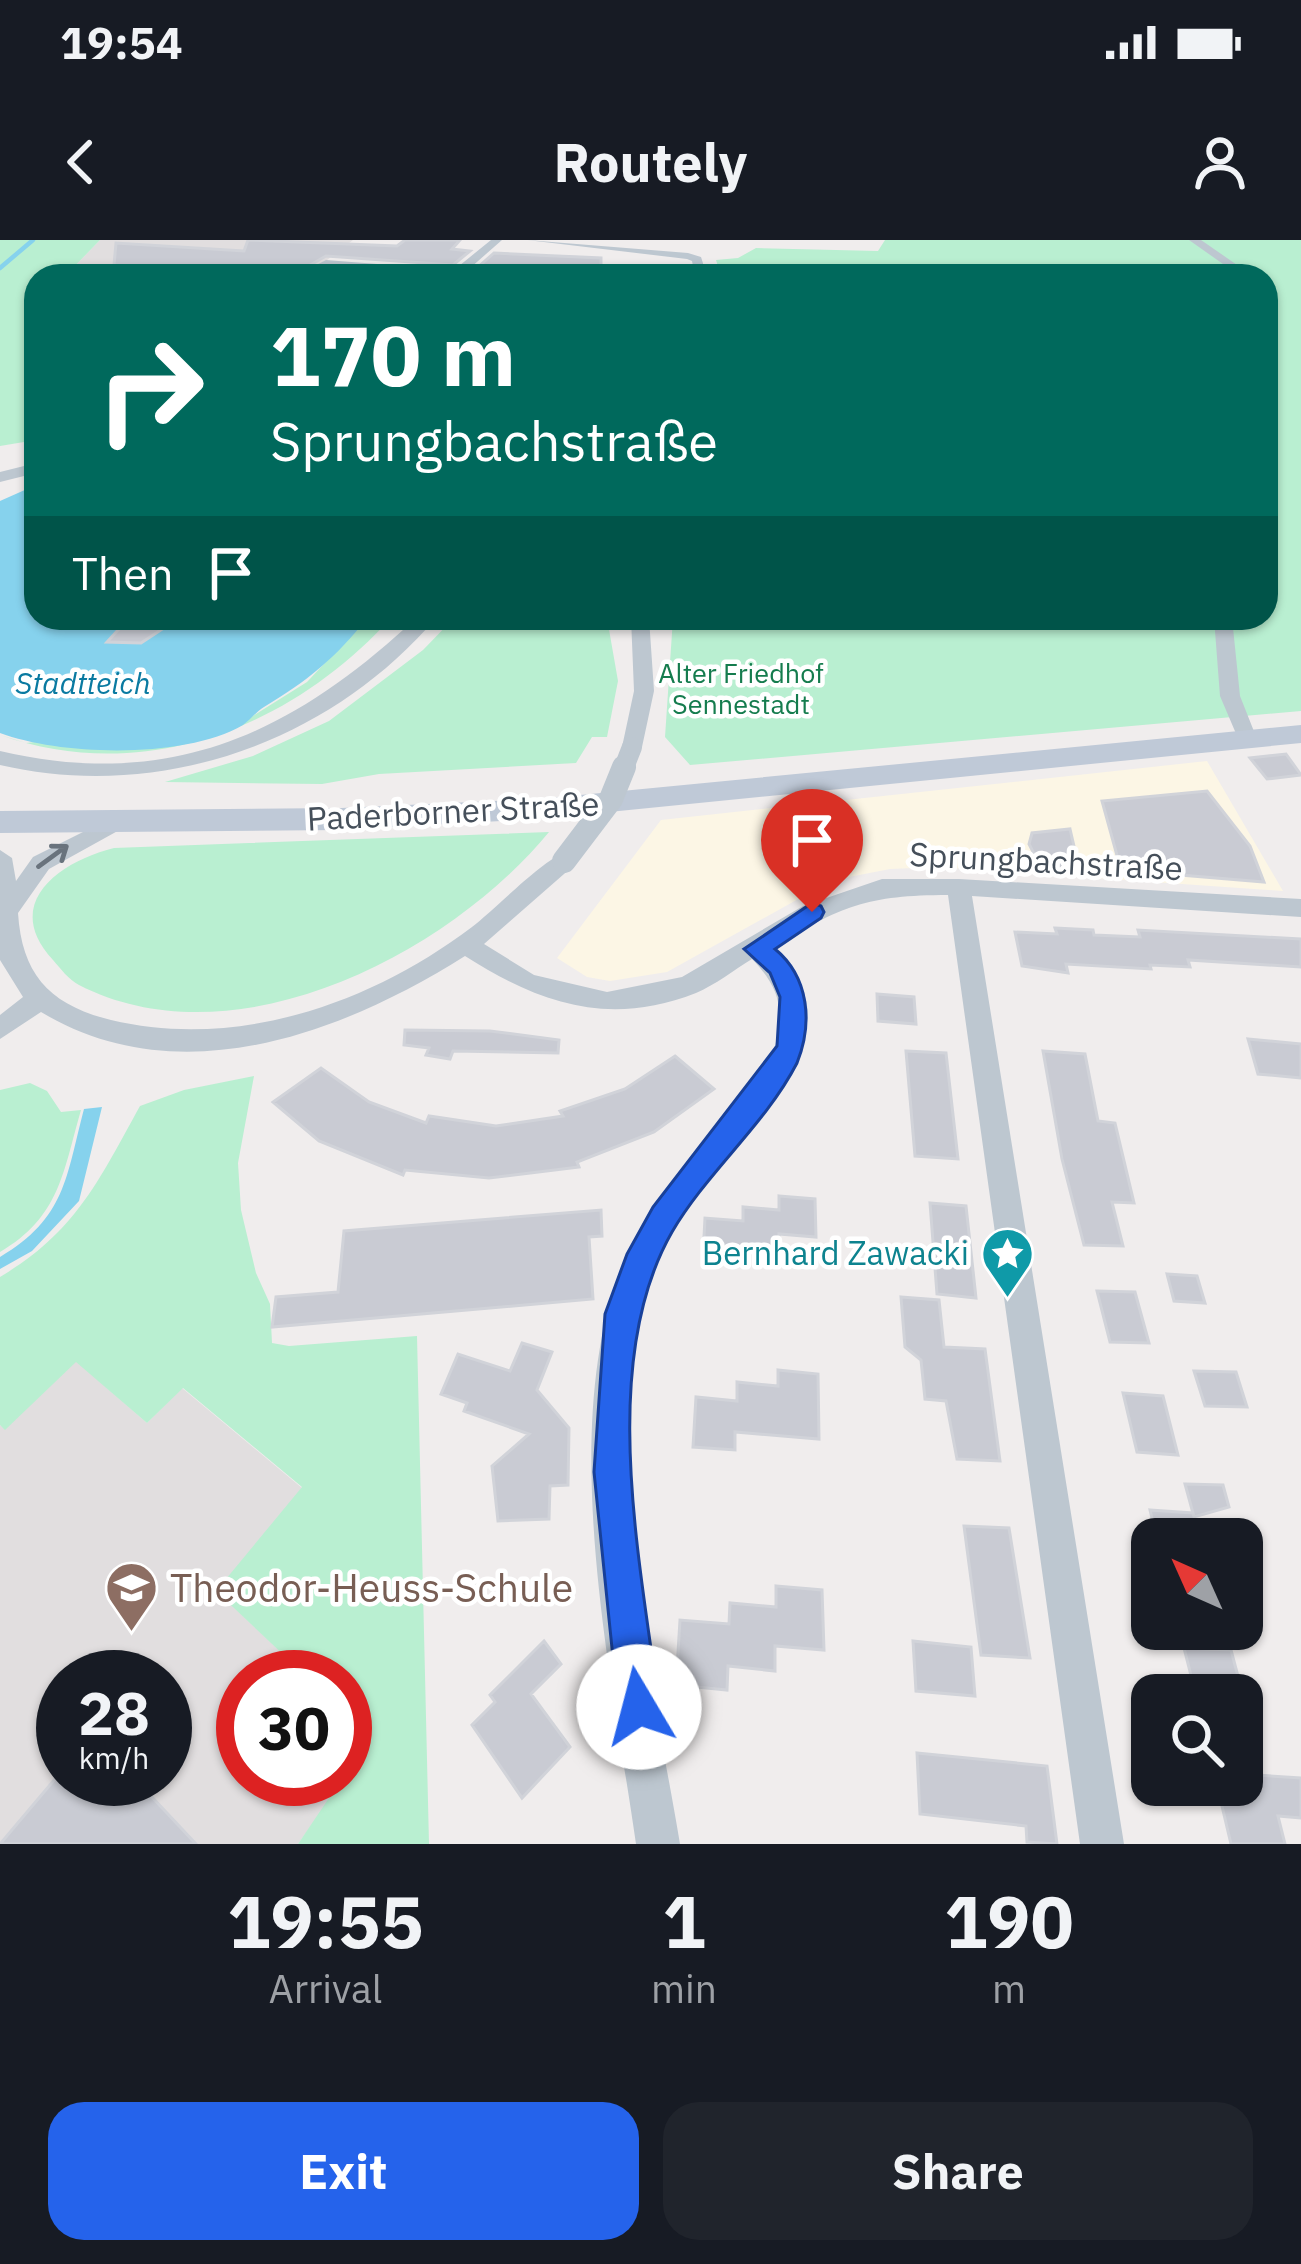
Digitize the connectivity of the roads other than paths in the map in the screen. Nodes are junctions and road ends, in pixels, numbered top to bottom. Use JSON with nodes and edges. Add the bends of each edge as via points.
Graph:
{"nodes":[{"id":1,"x":497,"y":240,"type":"edge"},
{"id":2,"x":532,"y":240,"type":"edge"},
{"id":3,"x":1194,"y":240,"type":"edge"},
{"id":4,"x":468,"y":264,"type":"edge"},
{"id":5,"x":693,"y":264,"type":"edge"},
{"id":6,"x":1229,"y":264,"type":"edge"},
{"id":7,"x":413,"y":630,"type":"edge"},
{"id":8,"x":641,"y":630,"type":"edge"},
{"id":9,"x":1224,"y":630,"type":"edge"},
{"id":10,"x":1301,"y":734,"type":"edge"},
{"id":11,"x":1247,"y":739,"type":"junction"},
{"id":12,"x":0,"y":758,"type":"edge"},
{"id":13,"x":905,"y":771,"type":"junction"},
{"id":14,"x":0,"y":797,"type":"edge"},
{"id":15,"x":0,"y":822,"type":"edge"},
{"id":16,"x":115,"y":823,"type":"junction"},
{"id":17,"x":0,"y":858,"type":"edge"},
{"id":18,"x":958,"y":886,"type":"junction"},
{"id":19,"x":1301,"y":908,"type":"edge"},
{"id":20,"x":8,"y":909,"type":"junction"},
{"id":21,"x":468,"y":946,"type":"junction"},
{"id":22,"x":757,"y":949,"type":"junction"},
{"id":23,"x":41,"y":998,"type":"junction"},
{"id":24,"x":0,"y":1029,"type":"edge"},
{"id":25,"x":658,"y":1844,"type":"edge"},
{"id":26,"x":1102,"y":1844,"type":"edge"}],
"edges":[{"from":1,"to":4,"type":"street"},
{"from":2,"to":5,"type":"street","via":[[687,254]]},
{"from":3,"to":6,"type":"street"},
{"from":7,"to":12,"type":"street","via":[[294,723],[228,748],[113,769]]},
{"from":8,"to":21,"type":"street","bridge":true,"via":[[644,692],[611,799],[564,861]]},
{"from":9,"to":11,"type":"street","via":[[1231,703]]},
{"from":10,"to":11,"type":"main road","name":"Paderborner Straße"},
{"from":11,"to":13,"type":"main road","name":"Paderborner Straße"},
{"from":13,"to":14,"type":"main road","name":"Paderborner Straße","via":[[352,802]]},
{"from":13,"to":16,"type":"main road","name":"Paderborner Straße","via":[[539,809]]},
{"from":15,"to":16,"type":"main road","name":"Paderborner Straße"},
{"from":20,"to":16,"type":"street","one_way":true,"via":[[41,863]]},
{"from":17,"to":20,"type":"street"},
{"from":18,"to":19,"type":"street","name":"Sprungbachstraße"},
{"from":18,"to":22,"type":"street","name":"Sprungbachstraße","via":[[865,891],[812,912]]},
{"from":18,"to":26,"type":"street"},
{"from":20,"to":23,"type":"street","via":[[8,950]]},
{"from":21,"to":22,"type":"street","name":"Sprungbachstraße","via":[[527,983],[607,1002],[668,993]]},
{"from":21,"to":23,"type":"street","via":[[364,1001],[220,1040],[108,1031]]},
{"from":22,"to":25,"type":"street","via":[[788,979],[790,1046],[772,1082],[664,1217],[638,1264],[615,1359],[616,1540]]},
{"from":23,"to":24,"type":"street"}]}
